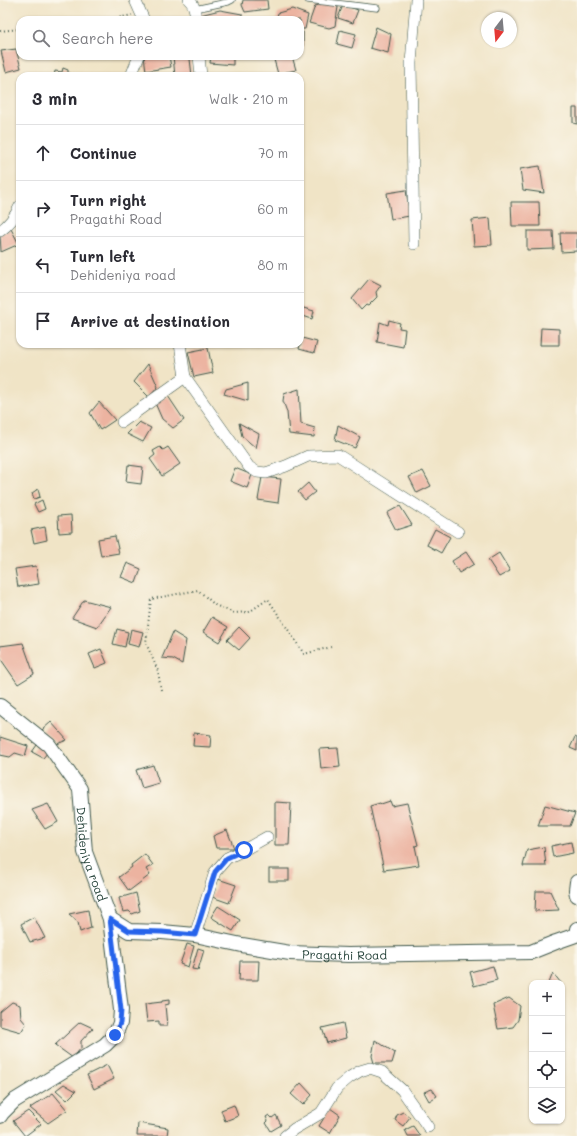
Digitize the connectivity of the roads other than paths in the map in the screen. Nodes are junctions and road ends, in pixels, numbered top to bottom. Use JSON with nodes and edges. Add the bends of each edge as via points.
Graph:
{"nodes":[{"id":1,"x":135,"y":0,"type":"edge"},
{"id":2,"x":232,"y":0,"type":"edge"},
{"id":3,"x":308,"y":0,"type":"edge"},
{"id":4,"x":416,"y":0,"type":"edge"},
{"id":5,"x":377,"y":8,"type":"dead end"},
{"id":6,"x":193,"y":10,"type":"edge"},
{"id":7,"x":142,"y":16,"type":"edge"},
{"id":8,"x":137,"y":60,"type":"edge"},
{"id":9,"x":199,"y":60,"type":"edge"},
{"id":10,"x":132,"y":72,"type":"edge"},
{"id":11,"x":201,"y":72,"type":"edge"},
{"id":12,"x":16,"y":216,"type":"edge"},
{"id":13,"x":0,"y":231,"type":"edge"},
{"id":14,"x":414,"y":244,"type":"dead end"},
{"id":15,"x":181,"y":348,"type":"edge"},
{"id":16,"x":185,"y":377,"type":"junction"},
{"id":17,"x":122,"y":422,"type":"dead end"},
{"id":18,"x":458,"y":532,"type":"dead end"},
{"id":19,"x":0,"y":706,"type":"edge"},
{"id":20,"x":267,"y":837,"type":"dead end"},
{"id":21,"x":577,"y":882,"type":"edge"},
{"id":22,"x":577,"y":895,"type":"edge"},
{"id":23,"x":110,"y":919,"type":"junction"},
{"id":24,"x":577,"y":929,"type":"edge"},
{"id":25,"x":195,"y":935,"type":"junction"},
{"id":26,"x":0,"y":1116,"type":"edge"},
{"id":27,"x":428,"y":1128,"type":"dead end"},
{"id":28,"x":286,"y":1136,"type":"edge"}],
"edges":[{"from":1,"to":7,"type":"street"},
{"from":2,"to":6,"type":"lane"},
{"from":3,"to":5,"type":"lane"},
{"from":4,"to":14,"type":"street","via":[[411,63]]},
{"from":8,"to":10,"type":"street"},
{"from":9,"to":11,"type":"street"},
{"from":12,"to":13,"type":"street"},
{"from":15,"to":16,"type":"street"},
{"from":16,"to":17,"type":"street"},
{"from":16,"to":18,"type":"street","via":[[249,467],[257,472],[266,473],[308,456],[338,455]]},
{"from":19,"to":23,"type":"street","name":"Dehideniya road","via":[[49,745],[80,789],[85,852]]},
{"from":20,"to":25,"type":"street","via":[[227,858],[215,872]]},
{"from":21,"to":22,"type":"street"},
{"from":23,"to":25,"type":"street","name":"Pragathi Road","via":[[129,931]]},
{"from":23,"to":26,"type":"street","name":"Dehideniya road","via":[[121,1010],[120,1023],[115,1035],[105,1045],[14,1102]]},
{"from":24,"to":25,"type":"street","name":"Pragathi Road","via":[[576,936],[531,952],[348,955],[290,953]]},
{"from":27,"to":28,"type":"street","via":[[402,1090],[382,1072],[370,1068],[360,1070],[350,1077],[337,1088],[321,1113]]}]}
